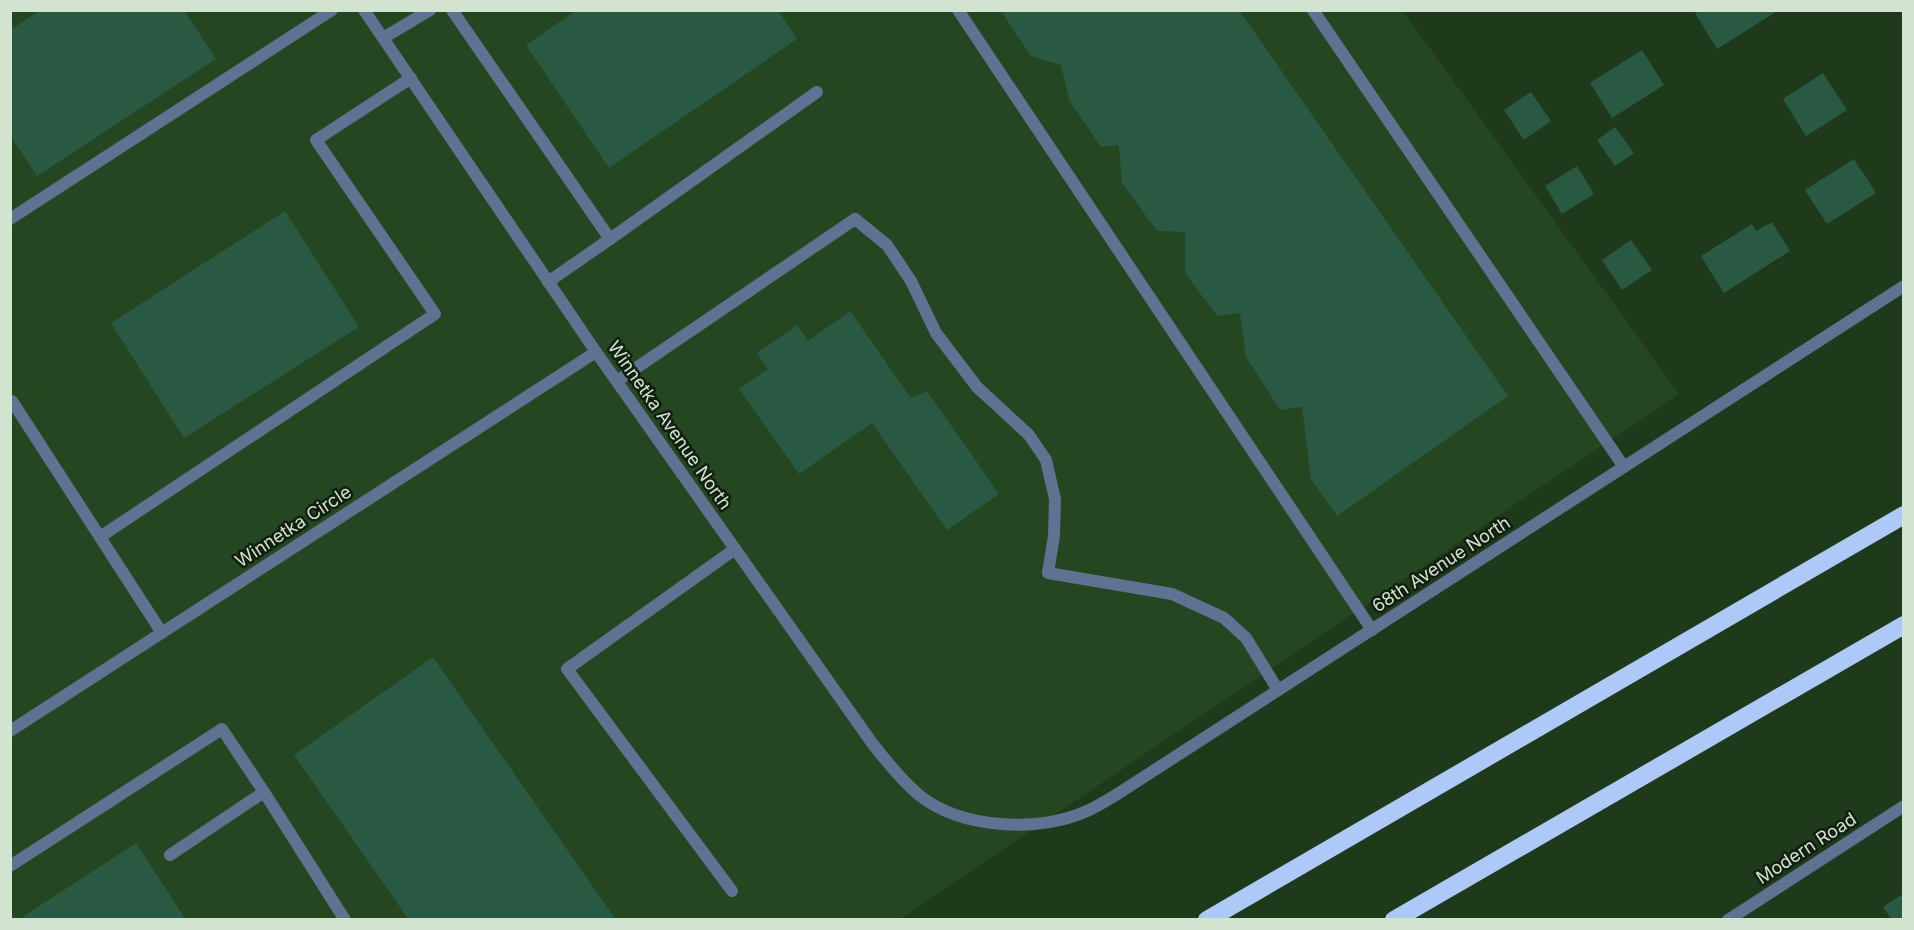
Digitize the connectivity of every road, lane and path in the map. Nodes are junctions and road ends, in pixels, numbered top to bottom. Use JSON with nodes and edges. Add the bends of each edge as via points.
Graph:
{"nodes":[{"id":1,"x":333,"y":10,"type":"edge"},
{"id":2,"x":364,"y":10,"type":"edge"},
{"id":3,"x":430,"y":10,"type":"edge"},
{"id":4,"x":452,"y":10,"type":"edge"},
{"id":5,"x":958,"y":10,"type":"edge"},
{"id":6,"x":1313,"y":10,"type":"edge"},
{"id":7,"x":383,"y":39,"type":"junction"},
{"id":8,"x":411,"y":78,"type":"junction"},
{"id":9,"x":817,"y":92,"type":"dead end"},
{"id":10,"x":10,"y":219,"type":"edge"},
{"id":11,"x":610,"y":239,"type":"junction"},
{"id":12,"x":548,"y":282,"type":"junction"},
{"id":13,"x":1904,"y":286,"type":"edge"},
{"id":14,"x":596,"y":352,"type":"junction"},
{"id":15,"x":617,"y":381,"type":"junction"},
{"id":16,"x":12,"y":401,"type":"dead end"},
{"id":17,"x":1624,"y":467,"type":"junction"},
{"id":18,"x":1904,"y":515,"type":"edge"},
{"id":19,"x":100,"y":537,"type":"junction"},
{"id":20,"x":735,"y":549,"type":"junction"},
{"id":21,"x":1904,"y":625,"type":"edge"},
{"id":22,"x":1372,"y":630,"type":"junction"},
{"id":23,"x":162,"y":633,"type":"junction"},
{"id":24,"x":1278,"y":690,"type":"junction"},
{"id":25,"x":10,"y":731,"type":"edge"},
{"id":26,"x":264,"y":792,"type":"junction"},
{"id":27,"x":1904,"y":806,"type":"edge"},
{"id":28,"x":982,"y":822,"type":"joint"},
{"id":29,"x":170,"y":855,"type":"dead end"},
{"id":30,"x":10,"y":866,"type":"edge"},
{"id":31,"x":732,"y":891,"type":"dead end"},
{"id":32,"x":345,"y":920,"type":"edge"},
{"id":33,"x":1207,"y":920,"type":"edge"},
{"id":34,"x":1394,"y":920,"type":"edge"},
{"id":35,"x":1728,"y":920,"type":"edge"}],
"edges":[{"from":1,"to":10,"type":"street"},
{"from":2,"to":7,"type":"street","name":"Winnetka Avenue North"},
{"from":3,"to":7,"type":"street"},
{"from":4,"to":11,"type":"street"},
{"from":5,"to":22,"type":"street"},
{"from":6,"to":17,"type":"street"},
{"from":7,"to":8,"type":"street","name":"Winnetka Avenue North"},
{"from":8,"to":12,"type":"street","name":"Winnetka Avenue North"},
{"from":8,"to":19,"type":"street","via":[[316,140],[435,314]]},
{"from":9,"to":11,"type":"street"},
{"from":11,"to":12,"type":"street"},
{"from":12,"to":14,"type":"street","name":"Winnetka Avenue North"},
{"from":13,"to":17,"type":"street","name":"68th Avenue North"},
{"from":14,"to":15,"type":"street","name":"Winnetka Avenue North"},
{"from":14,"to":23,"type":"street","name":"Winnetka Circle"},
{"from":15,"to":20,"type":"street","name":"Winnetka Avenue North"},
{"from":15,"to":24,"type":"street","via":[[855,219],[887,245],[911,281],[936,333],[977,387],[1029,435],[1046,460],[1055,499],[1048,573],[1172,594],[1224,618],[1246,638]]},
{"from":16,"to":19,"type":"street"},
{"from":17,"to":22,"type":"street","name":"68th Avenue North"},
{"from":18,"to":33,"type":"highway"},
{"from":19,"to":23,"type":"street"},
{"from":20,"to":28,"type":"street","name":"Winnetka Avenue North","via":[[894,770],[920,796],[951,813]]},
{"from":20,"to":31,"type":"street","via":[[567,669]]},
{"from":21,"to":34,"type":"highway"},
{"from":22,"to":24,"type":"street","name":"68th Avenue North"},
{"from":23,"to":25,"type":"street","name":"Winnetka Circle"},
{"from":24,"to":28,"type":"street","name":"68th Avenue North","via":[[1086,812],[1053,822]]},
{"from":26,"to":29,"type":"street"},
{"from":26,"to":30,"type":"street","via":[[222,729]]},
{"from":26,"to":32,"type":"street"},
{"from":27,"to":35,"type":"street","name":"Modern Road"}]}
